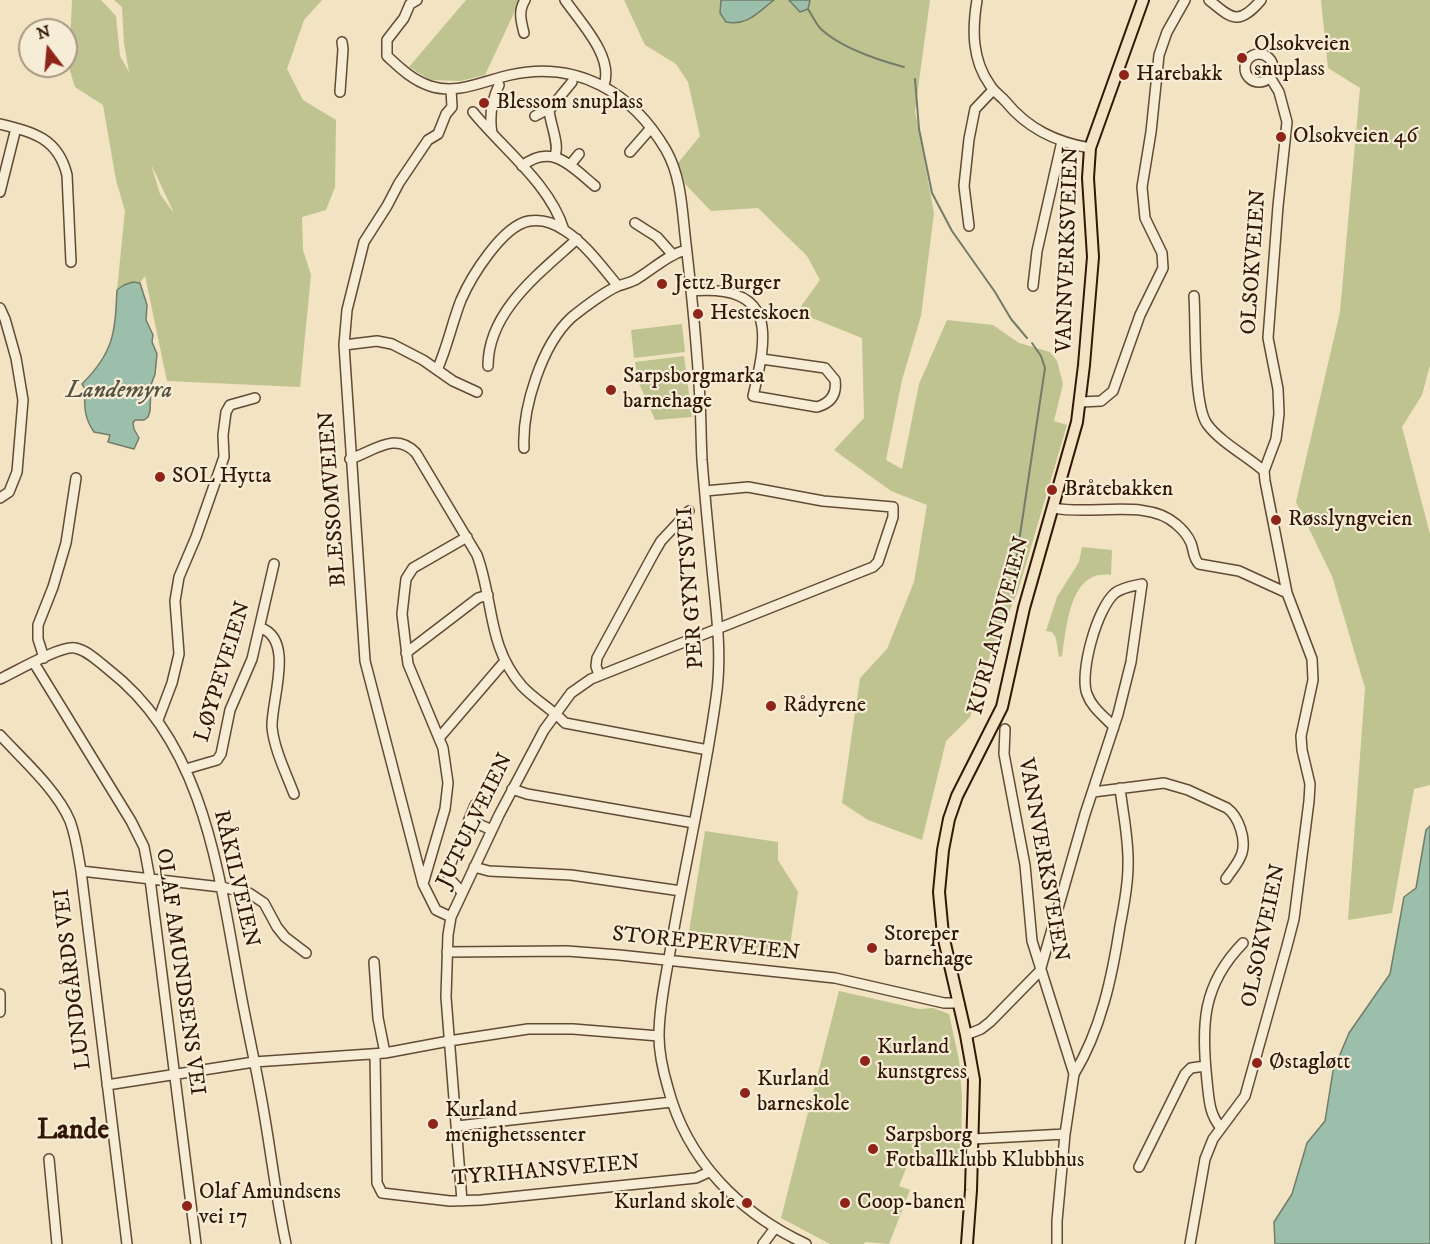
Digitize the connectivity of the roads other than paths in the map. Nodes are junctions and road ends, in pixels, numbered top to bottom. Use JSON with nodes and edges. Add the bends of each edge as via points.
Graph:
{"nodes":[{"id":1,"x":525,"y":0,"type":"edge"},
{"id":2,"x":565,"y":0,"type":"edge"},
{"id":3,"x":977,"y":0,"type":"edge"},
{"id":4,"x":1143,"y":0,"type":"edge"},
{"id":5,"x":1185,"y":0,"type":"edge"},
{"id":6,"x":1209,"y":0,"type":"edge"},
{"id":7,"x":1261,"y":0,"type":"edge"},
{"id":8,"x":411,"y":1,"type":"edge"},
{"id":9,"x":524,"y":33,"type":"dead end"},
{"id":10,"x":342,"y":42,"type":"dead end"},
{"id":11,"x":1270,"y":77,"type":"dead end"},
{"id":12,"x":572,"y":82,"type":"dead end"},
{"id":13,"x":499,"y":84,"type":"dead end"},
{"id":14,"x":604,"y":85,"type":"junction"},
{"id":15,"x":451,"y":89,"type":"junction"},
{"id":16,"x":993,"y":90,"type":"junction"},
{"id":17,"x":340,"y":92,"type":"dead end"},
{"id":18,"x":552,"y":107,"type":"junction"},
{"id":19,"x":474,"y":112,"type":"dead end"},
{"id":20,"x":535,"y":116,"type":"dead end"},
{"id":21,"x":0,"y":124,"type":"edge"},
{"id":22,"x":16,"y":128,"type":"junction"},
{"id":23,"x":651,"y":128,"type":"junction"},
{"id":24,"x":492,"y":133,"type":"junction"},
{"id":25,"x":1062,"y":141,"type":"junction"},
{"id":26,"x":1090,"y":148,"type":"junction"},
{"id":27,"x":630,"y":152,"type":"dead end"},
{"id":28,"x":579,"y":154,"type":"dead end"},
{"id":29,"x":554,"y":157,"type":"junction"},
{"id":30,"x":570,"y":165,"type":"junction"},
{"id":31,"x":522,"y":166,"type":"junction"},
{"id":32,"x":594,"y":186,"type":"dead end"},
{"id":33,"x":0,"y":192,"type":"edge"},
{"id":34,"x":635,"y":223,"type":"dead end"},
{"id":35,"x":969,"y":226,"type":"dead end"},
{"id":36,"x":564,"y":230,"type":"junction"},
{"id":37,"x":577,"y":239,"type":"junction"},
{"id":38,"x":686,"y":250,"type":"junction"},
{"id":39,"x":673,"y":255,"type":"junction"},
{"id":40,"x":71,"y":262,"type":"dead end"},
{"id":41,"x":618,"y":286,"type":"junction"},
{"id":42,"x":1033,"y":286,"type":"dead end"},
{"id":43,"x":691,"y":291,"type":"junction"},
{"id":44,"x":1194,"y":296,"type":"dead end"},
{"id":45,"x":0,"y":308,"type":"edge"},
{"id":46,"x":344,"y":345,"type":"junction"},
{"id":47,"x":762,"y":359,"type":"junction"},
{"id":48,"x":488,"y":366,"type":"dead end"},
{"id":49,"x":437,"y":370,"type":"junction"},
{"id":50,"x":477,"y":392,"type":"dead end"},
{"id":51,"x":753,"y":396,"type":"junction"},
{"id":52,"x":255,"y":398,"type":"dead end"},
{"id":53,"x":1080,"y":402,"type":"junction"},
{"id":54,"x":748,"y":407,"type":"dead end"},
{"id":55,"x":524,"y":448,"type":"dead end"},
{"id":56,"x":350,"y":459,"type":"junction"},
{"id":57,"x":1264,"y":471,"type":"junction"},
{"id":58,"x":76,"y":478,"type":"dead end"},
{"id":59,"x":705,"y":491,"type":"junction"},
{"id":60,"x":0,"y":498,"type":"edge"},
{"id":61,"x":1054,"y":508,"type":"junction"},
{"id":62,"x":689,"y":511,"type":"dead end"},
{"id":63,"x":467,"y":537,"type":"junction"},
{"id":64,"x":274,"y":564,"type":"dead end"},
{"id":65,"x":1287,"y":592,"type":"junction"},
{"id":66,"x":488,"y":594,"type":"junction"},
{"id":67,"x":261,"y":628,"type":"junction"},
{"id":68,"x":718,"y":629,"type":"junction"},
{"id":69,"x":406,"y":653,"type":"junction"},
{"id":70,"x":44,"y":657,"type":"junction"},
{"id":71,"x":505,"y":661,"type":"junction"},
{"id":72,"x":34,"y":663,"type":"junction"},
{"id":73,"x":599,"y":675,"type":"junction"},
{"id":74,"x":0,"y":679,"type":"edge"},
{"id":75,"x":556,"y":714,"type":"junction"},
{"id":76,"x":158,"y":720,"type":"junction"},
{"id":77,"x":1114,"y":727,"type":"junction"},
{"id":78,"x":1005,"y":729,"type":"dead end"},
{"id":79,"x":0,"y":735,"type":"edge"},
{"id":80,"x":439,"y":738,"type":"junction"},
{"id":81,"x":708,"y":750,"type":"junction"},
{"id":82,"x":186,"y":769,"type":"junction"},
{"id":83,"x":1120,"y":788,"type":"junction"},
{"id":84,"x":512,"y":789,"type":"junction"},
{"id":85,"x":1093,"y":792,"type":"junction"},
{"id":86,"x":294,"y":794,"type":"dead end"},
{"id":87,"x":475,"y":805,"type":"dead end"},
{"id":88,"x":469,"y":820,"type":"junction"},
{"id":89,"x":694,"y":823,"type":"junction"},
{"id":90,"x":492,"y":830,"type":"junction"},
{"id":91,"x":474,"y":867,"type":"junction"},
{"id":92,"x":81,"y":871,"type":"junction"},
{"id":93,"x":150,"y":879,"type":"junction"},
{"id":94,"x":1226,"y":879,"type":"dead end"},
{"id":95,"x":423,"y":884,"type":"junction"},
{"id":96,"x":221,"y":887,"type":"junction"},
{"id":97,"x":681,"y":891,"type":"junction"},
{"id":98,"x":462,"y":892,"type":"junction"},
{"id":99,"x":451,"y":917,"type":"junction"},
{"id":100,"x":1243,"y":944,"type":"dead end"},
{"id":101,"x":447,"y":952,"type":"junction"},
{"id":102,"x":306,"y":953,"type":"dead end"},
{"id":103,"x":668,"y":960,"type":"junction"},
{"id":104,"x":374,"y":962,"type":"dead end"},
{"id":105,"x":1040,"y":970,"type":"junction"},
{"id":106,"x":0,"y":994,"type":"edge"},
{"id":107,"x":958,"y":1003,"type":"junction"},
{"id":108,"x":0,"y":1012,"type":"edge"},
{"id":109,"x":966,"y":1035,"type":"junction"},
{"id":110,"x":659,"y":1036,"type":"junction"},
{"id":111,"x":448,"y":1041,"type":"junction"},
{"id":112,"x":380,"y":1054,"type":"junction"},
{"id":113,"x":254,"y":1062,"type":"junction"},
{"id":114,"x":1205,"y":1065,"type":"junction"},
{"id":115,"x":1074,"y":1074,"type":"junction"},
{"id":116,"x":174,"y":1076,"type":"junction"},
{"id":117,"x":107,"y":1085,"type":"junction"},
{"id":118,"x":672,"y":1102,"type":"junction"},
{"id":119,"x":457,"y":1126,"type":"junction"},
{"id":120,"x":1221,"y":1128,"type":"junction"},
{"id":121,"x":1065,"y":1134,"type":"junction"},
{"id":122,"x":973,"y":1139,"type":"junction"},
{"id":123,"x":49,"y":1159,"type":"dead end"},
{"id":124,"x":1139,"y":1167,"type":"dead end"},
{"id":125,"x":709,"y":1172,"type":"junction"},
{"id":126,"x":462,"y":1201,"type":"junction"},
{"id":127,"x":775,"y":1228,"type":"junction"},
{"id":128,"x":57,"y":1244,"type":"edge"},
{"id":129,"x":127,"y":1244,"type":"edge"},
{"id":130,"x":196,"y":1244,"type":"edge"},
{"id":131,"x":286,"y":1244,"type":"edge"},
{"id":132,"x":763,"y":1244,"type":"edge"},
{"id":133,"x":806,"y":1244,"type":"edge"},
{"id":134,"x":967,"y":1244,"type":"edge"},
{"id":135,"x":1057,"y":1244,"type":"edge"},
{"id":136,"x":1190,"y":1244,"type":"edge"}],
"edges":[{"from":1,"to":9,"type":"street","via":[[520,13]]},
{"from":2,"to":14,"type":"street","via":[[603,55],[607,68]]},
{"from":3,"to":16,"type":"street","via":[[973,27],[976,54]]},
{"from":4,"to":26,"type":"main road","name":"VANNVERKSVEIEN"},
{"from":5,"to":53,"type":"street","via":[[1159,55],[1142,187],[1145,218],[1162,253],[1163,268],[1140,315],[1113,391],[1101,401]]},
{"from":6,"to":7,"type":"street","via":[[1233,17],[1251,10]]},
{"from":8,"to":15,"type":"street","via":[[387,40],[387,56],[416,79]]},
{"from":10,"to":17,"type":"street"},
{"from":11,"to":57,"type":"street","name":"OLSOKVEIEN","via":[[1279,92],[1287,122],[1269,338],[1279,414],[1276,439]]},
{"from":12,"to":18,"type":"street"},
{"from":13,"to":24,"type":"street","via":[[492,104]]},
{"from":14,"to":15,"type":"street","name":"PER GYNTSVEI","via":[[580,76],[541,72],[508,75]]},
{"from":14,"to":23,"type":"street","name":"PER GYNTSVEI","via":[[622,97]]},
{"from":15,"to":46,"type":"street","name":"BLESSOMVEIEN","via":[[452,107],[438,134],[428,140],[364,242],[351,288]]},
{"from":16,"to":25,"type":"street","via":[[1028,124]]},
{"from":16,"to":35,"type":"street","via":[[975,109],[969,139],[964,186]]},
{"from":18,"to":20,"type":"street"},
{"from":18,"to":29,"type":"street","via":[[549,115],[557,149]]},
{"from":19,"to":24,"type":"street"},
{"from":21,"to":22,"type":"street"},
{"from":22,"to":33,"type":"street"},
{"from":22,"to":40,"type":"street","via":[[45,139],[63,163],[67,175]]},
{"from":23,"to":27,"type":"street"},
{"from":23,"to":38,"type":"street","name":"PER GYNTSVEI","via":[[670,158],[678,180]]},
{"from":24,"to":31,"type":"street"},
{"from":25,"to":26,"type":"street"},
{"from":25,"to":42,"type":"street"},
{"from":26,"to":53,"type":"main road","name":"VANNVERKSVEIEN","via":[[1093,257]]},
{"from":28,"to":30,"type":"street"},
{"from":29,"to":30,"type":"street"},
{"from":29,"to":31,"type":"street","via":[[539,157]]},
{"from":30,"to":32,"type":"street"},
{"from":31,"to":36,"type":"street","via":[[559,213]]},
{"from":34,"to":39,"type":"street","via":[[657,237]]},
{"from":36,"to":37,"type":"street"},
{"from":36,"to":49,"type":"street","via":[[543,221],[528,221],[500,242],[461,301]]},
{"from":37,"to":41,"type":"street"},
{"from":37,"to":48,"type":"street","via":[[515,299],[493,340]]},
{"from":38,"to":39,"type":"street"},
{"from":38,"to":43,"type":"street","name":"PER GYNTSVEI"},
{"from":39,"to":41,"type":"street"},
{"from":41,"to":55,"type":"street","via":[[573,317],[554,338],[529,400]]},
{"from":43,"to":47,"type":"street","via":[[734,295],[754,306],[761,317]]},
{"from":43,"to":59,"type":"street","name":"PER GYNTSVEI"},
{"from":44,"to":57,"type":"street","via":[[1196,359],[1204,419]]},
{"from":45,"to":60,"type":"street","via":[[16,358],[23,400],[17,472],[12,487]]},
{"from":46,"to":49,"type":"street","via":[[384,341]]},
{"from":46,"to":56,"type":"street","name":"BLESSOMVEIEN"},
{"from":47,"to":51,"type":"street"},
{"from":47,"to":51,"type":"street","via":[[825,368],[835,380],[835,391],[831,399],[817,406]]},
{"from":49,"to":50,"type":"street"},
{"from":51,"to":54,"type":"street"},
{"from":52,"to":76,"type":"street","via":[[230,405],[226,412],[224,457],[179,577],[175,601],[179,654]]},
{"from":53,"to":61,"type":"main road","name":"VANNVERKSVEIEN"},
{"from":56,"to":63,"type":"street","via":[[389,444],[400,442],[410,446]]},
{"from":56,"to":95,"type":"street","name":"BLESSOMVEIEN","via":[[365,661]]},
{"from":57,"to":65,"type":"street","name":"OLSOKVEIEN"},
{"from":58,"to":70,"type":"street","via":[[66,543],[38,626]]},
{"from":59,"to":68,"type":"street","name":"PER GYNTSVEI"},
{"from":59,"to":68,"type":"street","name":"JUTULVEIEN","via":[[748,487],[823,501],[893,507],[881,555],[873,567]]},
{"from":61,"to":65,"type":"street","via":[[1160,514],[1187,536],[1199,564],[1239,572]]},
{"from":61,"to":107,"type":"main road","name":"KURLANDVEIEN","via":[[1024,608],[1002,707],[949,819],[940,880],[940,911]]},
{"from":62,"to":73,"type":"street","via":[[654,553],[597,657]]},
{"from":63,"to":66,"type":"street"},
{"from":63,"to":69,"type":"street","via":[[416,565],[408,574],[402,614]]},
{"from":64,"to":67,"type":"street","name":"LØYPEVEIEN"},
{"from":65,"to":120,"type":"street","name":"OLSOKVEIEN","via":[[1314,667],[1301,736],[1310,784],[1309,801],[1294,919],[1285,955],[1245,1096]]},
{"from":66,"to":69,"type":"street"},
{"from":66,"to":71,"type":"street","via":[[494,634]]},
{"from":67,"to":82,"type":"street","name":"LØYPEVEIEN","via":[[250,668],[230,710],[219,757]]},
{"from":67,"to":86,"type":"street","via":[[269,631],[276,642],[279,670],[272,727]]},
{"from":68,"to":73,"type":"street","name":"JUTULVEIEN"},
{"from":68,"to":81,"type":"street","name":"PER GYNTSVEI","via":[[719,668]]},
{"from":69,"to":80,"type":"street"},
{"from":70,"to":72,"type":"street","name":"RÅKILVEIEN"},
{"from":70,"to":76,"type":"street","name":"RÅKILVEIEN","via":[[73,647],[85,652],[114,673]]},
{"from":71,"to":75,"type":"street","via":[[523,687]]},
{"from":71,"to":80,"type":"street"},
{"from":72,"to":74,"type":"street","name":"RÅKILVEIEN"},
{"from":72,"to":93,"type":"street","name":"OLAF AMUNDSENS VEI","via":[[136,830],[144,847]]},
{"from":73,"to":75,"type":"street","name":"JUTULVEIEN","via":[[577,688]]},
{"from":75,"to":81,"type":"street","via":[[565,723]]},
{"from":75,"to":84,"type":"street","name":"JUTULVEIEN","via":[[534,745]]},
{"from":76,"to":82,"type":"street","name":"RÅKILVEIEN"},
{"from":77,"to":77,"type":"street","via":[[1131,662],[1142,584],[1120,590],[1107,602],[1099,616],[1090,653],[1086,691],[1094,707]]},
{"from":77,"to":85,"type":"street"},
{"from":78,"to":105,"type":"street","name":"VANNVERKSVEIEN","via":[[1004,754],[1025,866],[1029,926]]},
{"from":79,"to":92,"type":"street","name":"LUNDGÅRDS VEI","via":[[66,813]]},
{"from":80,"to":95,"type":"street","via":[[446,762],[447,797]]},
{"from":81,"to":89,"type":"street","name":"PER GYNTSVEI"},
{"from":82,"to":96,"type":"street","name":"RÅKILVEIEN"},
{"from":83,"to":85,"type":"street"},
{"from":83,"to":94,"type":"street","via":[[1153,783],[1173,785],[1232,812],[1239,824],[1242,850]]},
{"from":83,"to":115,"type":"street","via":[[1128,853],[1125,896],[1102,1010],[1090,1045]]},
{"from":84,"to":89,"type":"street"},
{"from":84,"to":90,"type":"street","name":"JUTULVEIEN"},
{"from":85,"to":105,"type":"street"},
{"from":87,"to":88,"type":"street"},
{"from":88,"to":90,"type":"street"},
{"from":88,"to":98,"type":"street","via":[[448,870],[449,878]]},
{"from":89,"to":97,"type":"street","name":"PER GYNTSVEI"},
{"from":90,"to":91,"type":"street","name":"JUTULVEIEN"},
{"from":91,"to":97,"type":"street","via":[[571,875]]},
{"from":91,"to":98,"type":"street","name":"JUTULVEIEN"},
{"from":92,"to":93,"type":"street"},
{"from":92,"to":117,"type":"street","name":"LUNDGÅRDS VEI"},
{"from":93,"to":96,"type":"street"},
{"from":93,"to":116,"type":"street","name":"OLAF AMUNDSENS VEI"},
{"from":95,"to":99,"type":"street","name":"BLESSOMVEIEN","via":[[436,910]]},
{"from":96,"to":102,"type":"street","via":[[261,899],[285,937]]},
{"from":96,"to":113,"type":"street","name":"RÅKILVEIEN"},
{"from":97,"to":103,"type":"street","name":"PER GYNTSVEI"},
{"from":98,"to":99,"type":"street","name":"JUTULVEIEN"},
{"from":99,"to":101,"type":"street","name":"JUTULVEIEN"},
{"from":100,"to":114,"type":"street","via":[[1226,963],[1211,992],[1203,1024]]},
{"from":101,"to":103,"type":"street","name":"STOREPERVEIEN","via":[[567,951]]},
{"from":101,"to":111,"type":"street","name":"JUTULVEIEN"},
{"from":103,"to":107,"type":"street","name":"STOREPERVEIEN","via":[[835,978]]},
{"from":103,"to":110,"type":"street","name":"PER GYNTSVEI"},
{"from":104,"to":112,"type":"street"},
{"from":105,"to":109,"type":"street","via":[[990,1022]]},
{"from":105,"to":115,"type":"street","name":"VANNVERKSVEIEN"},
{"from":106,"to":108,"type":"street"},
{"from":107,"to":109,"type":"main road","name":"KURLANDVEIEN"},
{"from":109,"to":122,"type":"main road","name":"KURLANDVEIEN","via":[[974,1080]]},
{"from":110,"to":111,"type":"street","via":[[528,1029]]},
{"from":110,"to":118,"type":"street","name":"PER GYNTSVEI","via":[[662,1067]]},
{"from":111,"to":112,"type":"street"},
{"from":111,"to":119,"type":"street","name":"JUTULVEIEN"},
{"from":112,"to":113,"type":"street"},
{"from":112,"to":126,"type":"street","name":"TYRIHANSVEIEN","via":[[380,1192]]},
{"from":113,"to":116,"type":"street"},
{"from":113,"to":131,"type":"street","name":"RÅKILVEIEN"},
{"from":114,"to":120,"type":"street","via":[[1211,1112]]},
{"from":114,"to":124,"type":"street","via":[[1191,1068],[1185,1074]]},
{"from":115,"to":121,"type":"street","name":"VANNVERKSVEIEN"},
{"from":116,"to":117,"type":"street"},
{"from":116,"to":130,"type":"street","name":"OLAF AMUNDSENS VEI"},
{"from":117,"to":129,"type":"street","name":"LUNDGÅRDS VEI"},
{"from":118,"to":119,"type":"street"},
{"from":118,"to":125,"type":"street","name":"PER GYNTSVEI","via":[[688,1139]]},
{"from":119,"to":126,"type":"street","name":"JUTULVEIEN"},
{"from":120,"to":136,"type":"street","name":"OLSOKVEIEN","via":[[1204,1159]]},
{"from":121,"to":122,"type":"street"},
{"from":121,"to":135,"type":"street","name":"VANNVERKSVEIEN"},
{"from":122,"to":134,"type":"main road","name":"KURLANDVEIEN"},
{"from":123,"to":128,"type":"street"},
{"from":125,"to":126,"type":"street","name":"TYRIHANSVEIEN","via":[[696,1178]]},
{"from":125,"to":127,"type":"street","name":"PER GYNTSVEI"},
{"from":127,"to":132,"type":"street"},
{"from":127,"to":133,"type":"street","name":"PER GYNTSVEI"}]}
